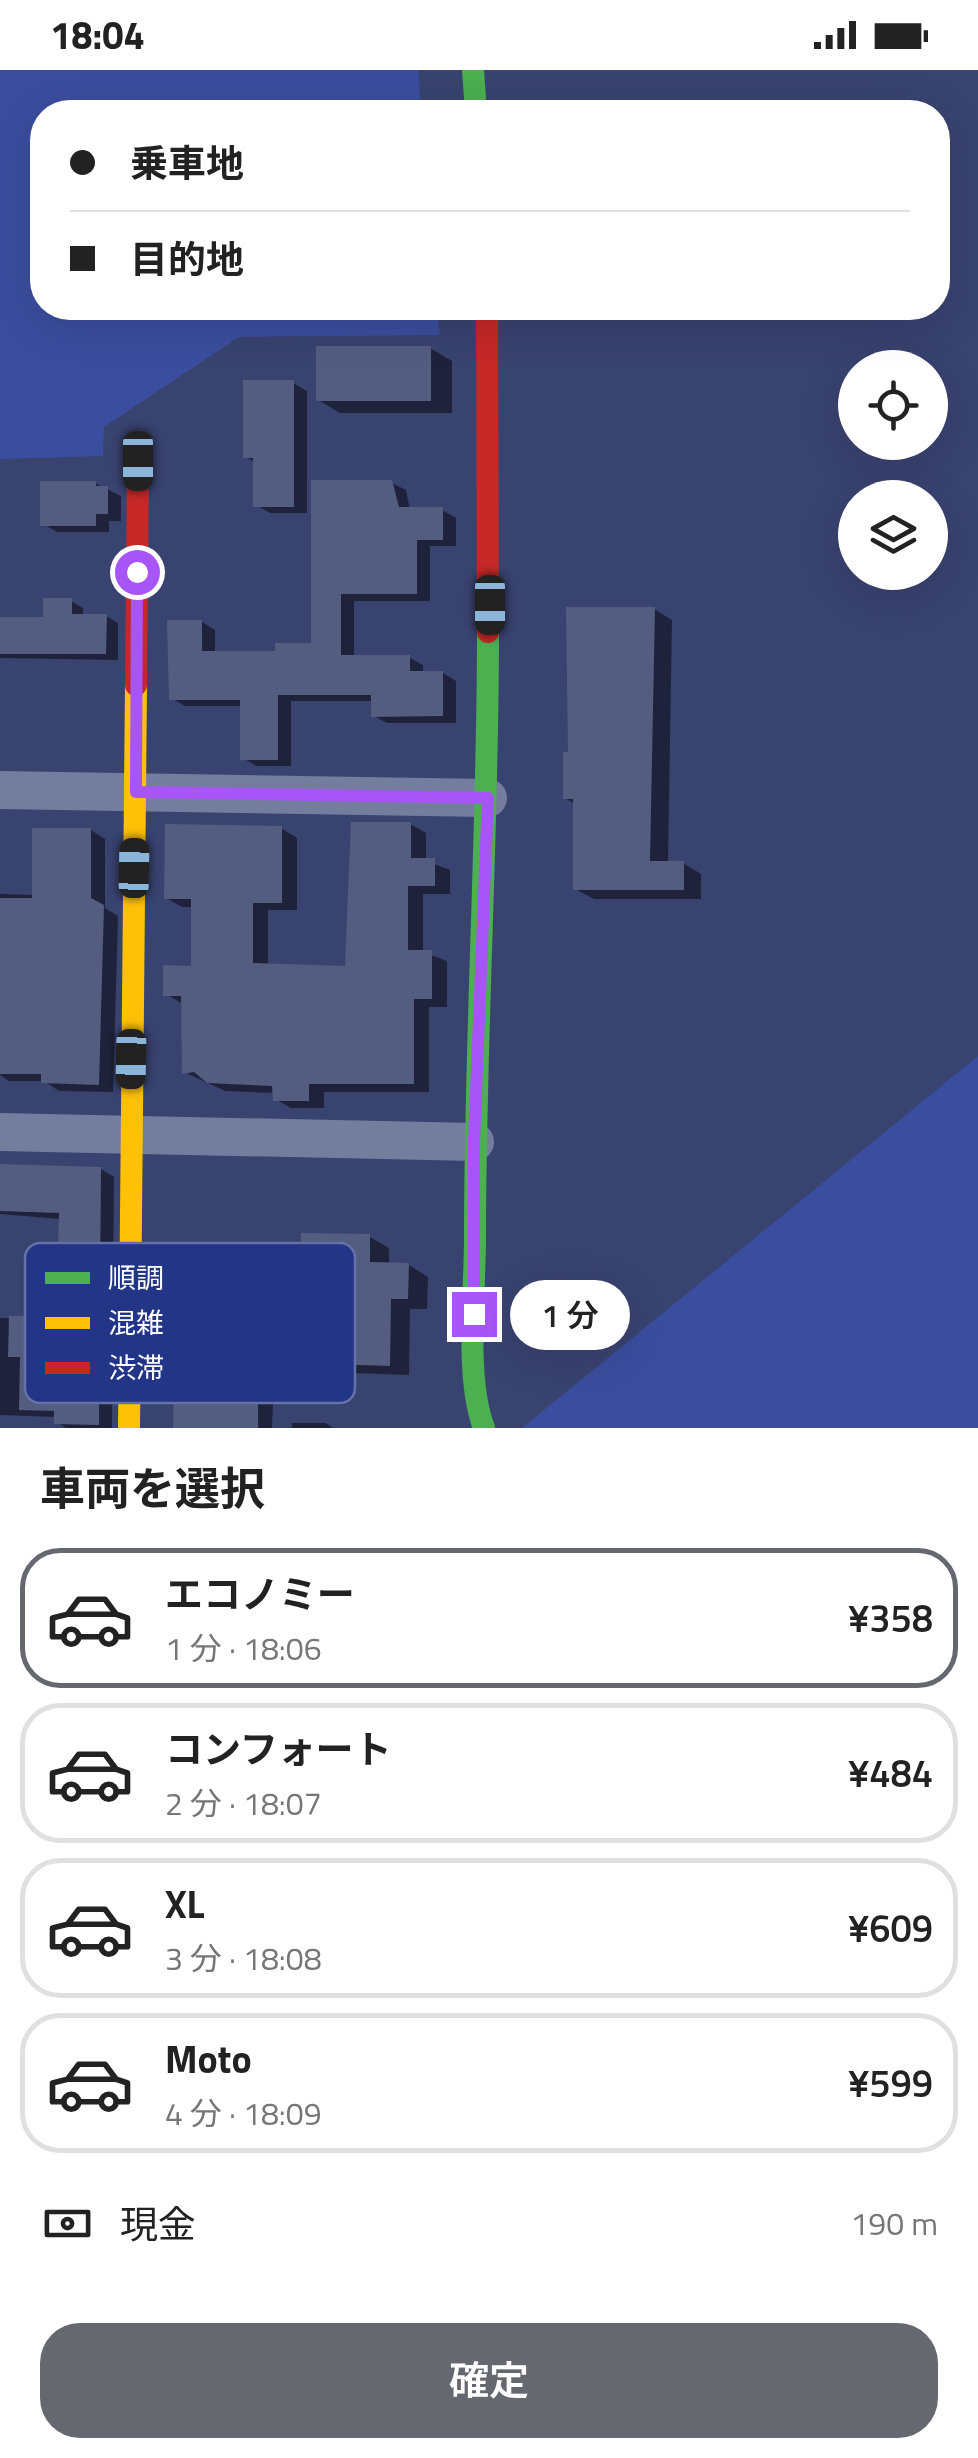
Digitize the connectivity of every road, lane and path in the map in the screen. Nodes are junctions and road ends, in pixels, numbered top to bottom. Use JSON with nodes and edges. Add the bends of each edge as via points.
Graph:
{"nodes":[{"id":1,"x":473,"y":70,"type":"edge"},
{"id":2,"x":475,"y":100,"type":"edge"},
{"id":3,"x":487,"y":320,"type":"edge"},
{"id":4,"x":138,"y":461,"type":"dead end"},
{"id":5,"x":0,"y":790,"type":"edge"},
{"id":6,"x":136,"y":792,"type":"junction"},
{"id":7,"x":488,"y":798,"type":"junction"},
{"id":8,"x":0,"y":1132,"type":"edge"},
{"id":9,"x":130,"y":1135,"type":"junction"},
{"id":10,"x":474,"y":1142,"type":"junction"},
{"id":11,"x":130,"y":1243,"type":"edge"},
{"id":12,"x":129,"y":1403,"type":"edge"},
{"id":13,"x":129,"y":1428,"type":"edge"},
{"id":14,"x":484,"y":1428,"type":"edge"}],
"edges":[{"from":1,"to":2,"type":"street"},
{"from":3,"to":7,"type":"street"},
{"from":4,"to":6,"type":"street"},
{"from":5,"to":6,"type":"street"},
{"from":6,"to":7,"type":"street"},
{"from":6,"to":9,"type":"street"},
{"from":7,"to":10,"type":"street"},
{"from":8,"to":9,"type":"street"},
{"from":9,"to":10,"type":"street"},
{"from":9,"to":11,"type":"street"},
{"from":10,"to":14,"type":"street","via":[[474,1348]]},
{"from":12,"to":13,"type":"street"}]}
